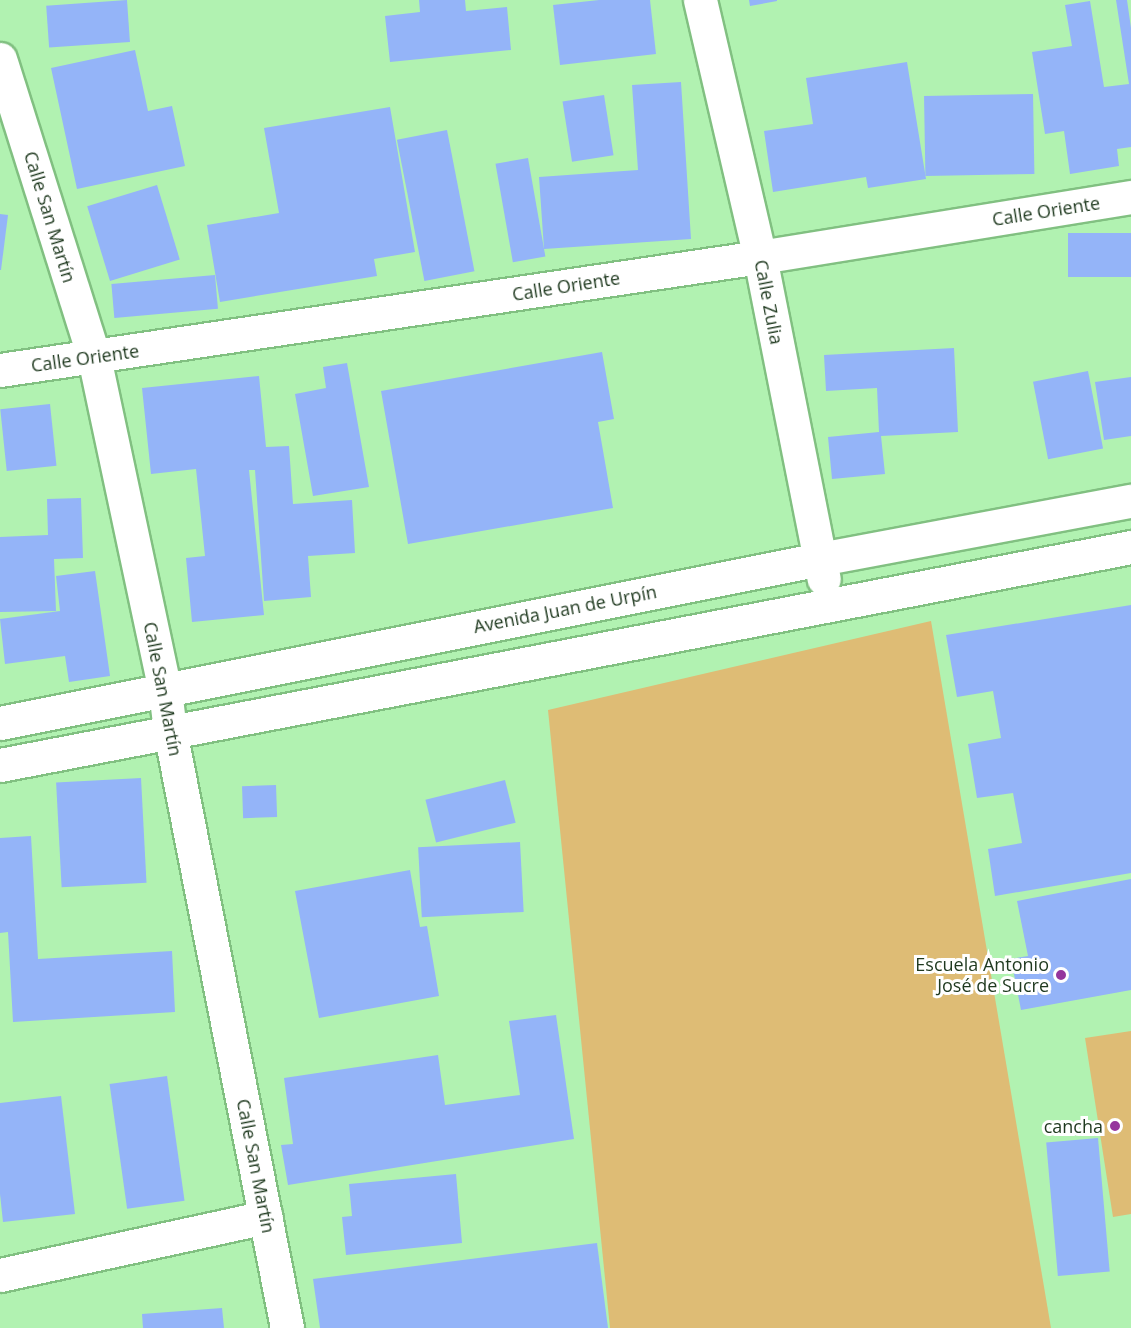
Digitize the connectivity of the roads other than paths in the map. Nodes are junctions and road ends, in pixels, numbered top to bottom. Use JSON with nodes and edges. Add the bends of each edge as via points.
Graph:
{"nodes":[{"id":1,"x":700,"y":0,"type":"edge"},
{"id":2,"x":0,"y":59,"type":"edge"},
{"id":3,"x":1131,"y":198,"type":"edge"},
{"id":4,"x":760,"y":257,"type":"junction"},
{"id":5,"x":94,"y":357,"type":"junction"},
{"id":6,"x":0,"y":370,"type":"edge"},
{"id":7,"x":1131,"y":501,"type":"edge"},
{"id":8,"x":1131,"y":547,"type":"edge"},
{"id":9,"x":819,"y":559,"type":"junction"},
{"id":10,"x":829,"y":605,"type":"junction"},
{"id":11,"x":165,"y":690,"type":"junction"},
{"id":12,"x":0,"y":723,"type":"edge"},
{"id":13,"x":170,"y":731,"type":"junction"},
{"id":14,"x":0,"y":765,"type":"edge"},
{"id":15,"x":266,"y":1217,"type":"junction"},
{"id":16,"x":0,"y":1275,"type":"edge"},
{"id":17,"x":287,"y":1328,"type":"edge"}],
"edges":[{"from":1,"to":4,"type":"street","name":"Calle Zulia"},
{"from":2,"to":5,"type":"street","name":"Calle San Martín"},
{"from":3,"to":4,"type":"street","name":"Calle Oriente"},
{"from":4,"to":5,"type":"street","name":"Calle Oriente"},
{"from":4,"to":9,"type":"street","name":"Calle Zulia"},
{"from":5,"to":6,"type":"street","name":"Calle Oriente"},
{"from":5,"to":11,"type":"street","name":"Calle San Martín"},
{"from":7,"to":9,"type":"street","name":"Avenida Juan de Urpín"},
{"from":8,"to":10,"type":"street"},
{"from":9,"to":10,"type":"street","name":"Calle Zulia"},
{"from":9,"to":11,"type":"street","name":"Avenida Juan de Urpín"},
{"from":10,"to":13,"type":"street"},
{"from":11,"to":12,"type":"street","name":"Avenida Juan de Urpín"},
{"from":11,"to":13,"type":"street","name":"Calle San Martín"},
{"from":13,"to":14,"type":"street"},
{"from":13,"to":15,"type":"street","name":"Calle San Martín"},
{"from":15,"to":16,"type":"street"},
{"from":15,"to":17,"type":"street","name":"Calle San Martín"}]}
